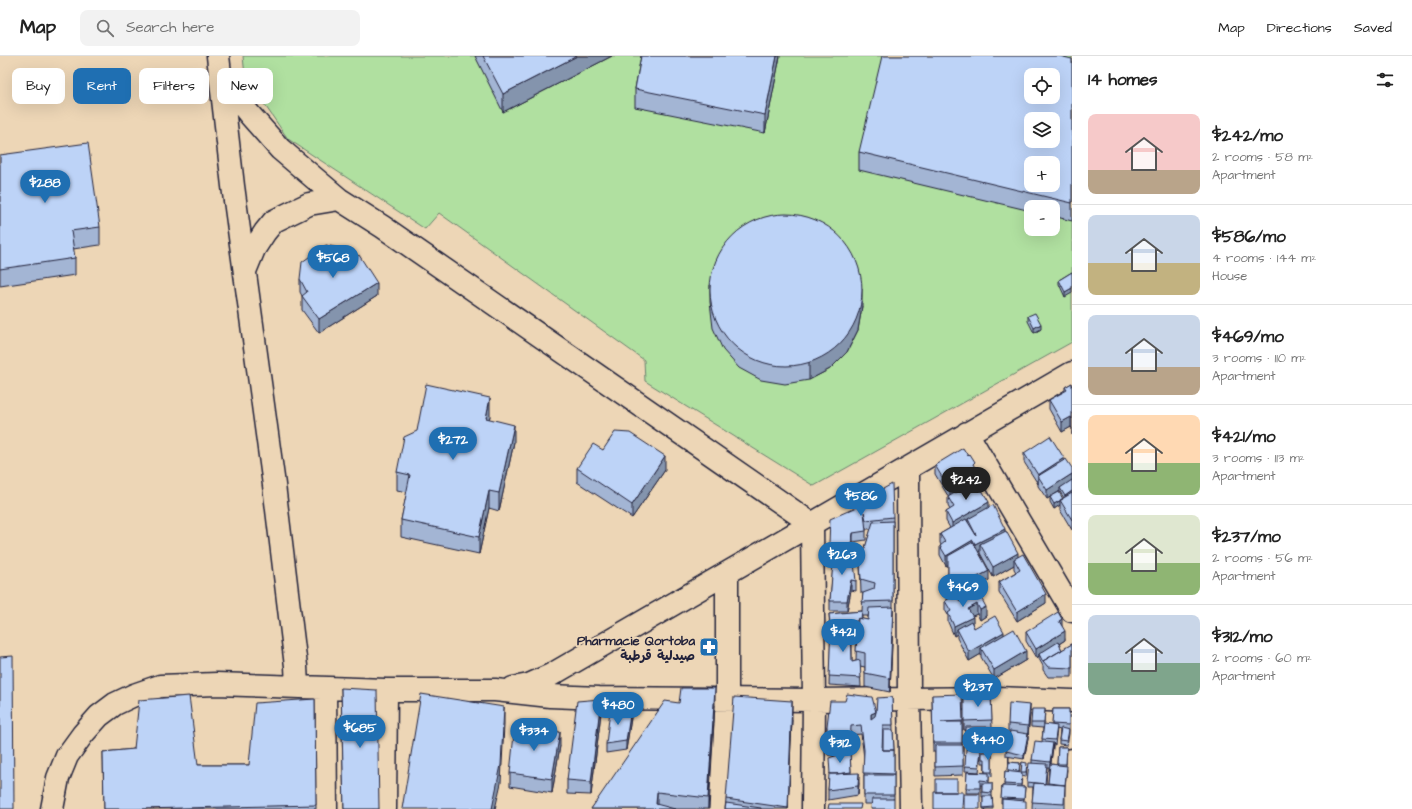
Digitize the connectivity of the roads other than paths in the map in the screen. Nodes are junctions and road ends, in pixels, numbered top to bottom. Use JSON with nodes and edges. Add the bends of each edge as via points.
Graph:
{"nodes":[{"id":1,"x":219,"y":67,"type":"edge"},
{"id":2,"x":339,"y":199,"type":"junction"},
{"id":3,"x":245,"y":271,"type":"junction"},
{"id":4,"x":1072,"y":373,"type":"edge"},
{"id":5,"x":967,"y":433,"type":"junction"},
{"id":6,"x":908,"y":468,"type":"junction"},
{"id":7,"x":812,"y":524,"type":"junction"},
{"id":8,"x":727,"y":574,"type":"junction"},
{"id":9,"x":1072,"y":611,"type":"edge"},
{"id":10,"x":297,"y":687,"type":"junction"},
{"id":11,"x":325,"y":688,"type":"junction"},
{"id":12,"x":386,"y":690,"type":"junction"},
{"id":13,"x":495,"y":690,"type":"junction"},
{"id":14,"x":909,"y":698,"type":"junction"},
{"id":15,"x":997,"y":698,"type":"junction"},
{"id":16,"x":727,"y":700,"type":"junction"},
{"id":17,"x":814,"y":700,"type":"junction"},
{"id":18,"x":1072,"y":701,"type":"edge"},
{"id":19,"x":1072,"y":760,"type":"edge"},
{"id":20,"x":52,"y":809,"type":"edge"},
{"id":21,"x":326,"y":809,"type":"edge"},
{"id":22,"x":385,"y":809,"type":"edge"},
{"id":23,"x":715,"y":809,"type":"edge"},
{"id":24,"x":813,"y":809,"type":"edge"},
{"id":25,"x":911,"y":809,"type":"edge"},
{"id":26,"x":997,"y":809,"type":"edge"},
{"id":27,"x":1070,"y":809,"type":"edge"}],
"edges":[{"from":1,"to":2,"type":"street","via":[[250,115],[280,149]]},
{"from":1,"to":3,"type":"street"},
{"from":2,"to":3,"type":"street","via":[[309,204],[274,222],[254,249]]},
{"from":2,"to":7,"type":"street"},
{"from":3,"to":10,"type":"street","via":[[275,492]]},
{"from":4,"to":5,"type":"street"},
{"from":5,"to":6,"type":"street"},
{"from":5,"to":9,"type":"street"},
{"from":6,"to":7,"type":"street"},
{"from":6,"to":14,"type":"street"},
{"from":7,"to":8,"type":"street"},
{"from":7,"to":17,"type":"street"},
{"from":8,"to":13,"type":"street","via":[[551,675],[529,685]]},
{"from":8,"to":16,"type":"street"},
{"from":10,"to":11,"type":"street"},
{"from":10,"to":20,"type":"street","via":[[217,684],[160,686],[115,704],[99,716],[67,756],[58,778]]},
{"from":11,"to":12,"type":"street"},
{"from":11,"to":21,"type":"street"},
{"from":12,"to":13,"type":"street"},
{"from":12,"to":22,"type":"street"},
{"from":13,"to":16,"type":"street","via":[[586,698]]},
{"from":14,"to":15,"type":"street"},
{"from":14,"to":17,"type":"street"},
{"from":14,"to":25,"type":"street"},
{"from":15,"to":18,"type":"street"},
{"from":15,"to":26,"type":"street"},
{"from":16,"to":17,"type":"street"},
{"from":16,"to":23,"type":"street"},
{"from":17,"to":24,"type":"street"},
{"from":19,"to":27,"type":"street"}]}
